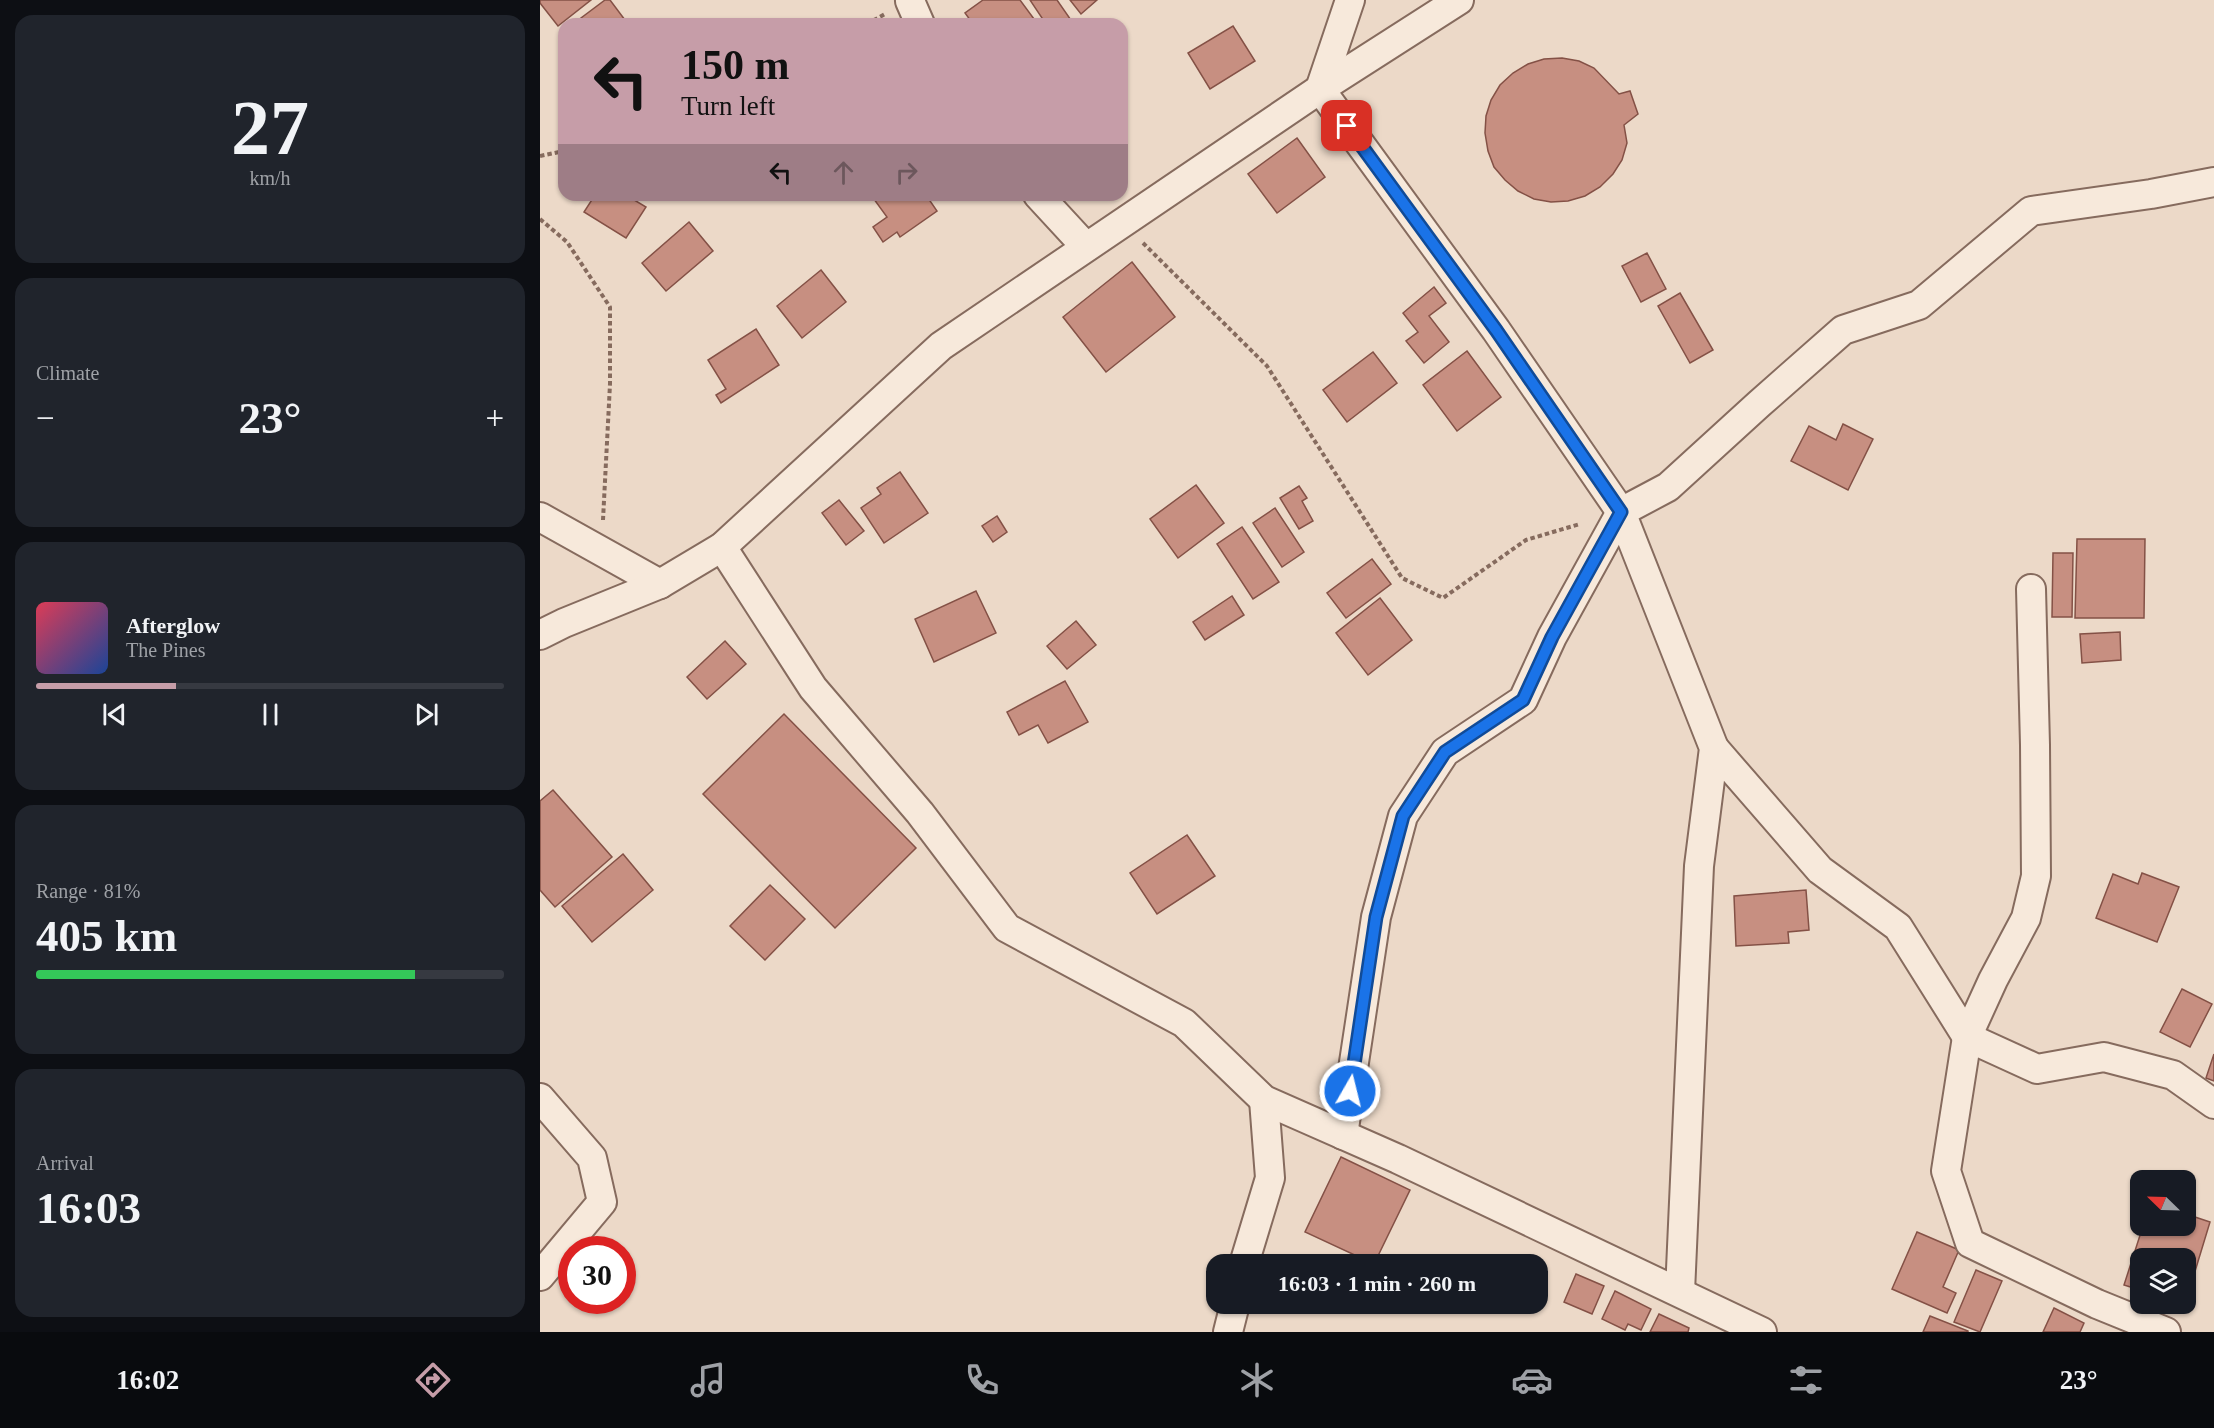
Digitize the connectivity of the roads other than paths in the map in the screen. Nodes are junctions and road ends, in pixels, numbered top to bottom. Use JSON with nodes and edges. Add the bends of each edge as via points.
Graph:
{"nodes":[{"id":1,"x":1350,"y":0,"type":"edge"},
{"id":2,"x":1459,"y":0,"type":"edge"},
{"id":3,"x":1320,"y":89,"type":"junction"},
{"id":4,"x":2214,"y":182,"type":"edge"},
{"id":5,"x":1044,"y":201,"type":"edge"},
{"id":6,"x":1086,"y":246,"type":"junction"},
{"id":7,"x":1621,"y":512,"type":"junction"},
{"id":8,"x":540,"y":517,"type":"edge"},
{"id":9,"x":722,"y":547,"type":"junction"},
{"id":10,"x":660,"y":584,"type":"junction"},
{"id":11,"x":2031,"y":589,"type":"dead end"},
{"id":12,"x":540,"y":635,"type":"edge"},
{"id":13,"x":1714,"y":748,"type":"junction"},
{"id":14,"x":1967,"y":1037,"type":"junction"},
{"id":15,"x":540,"y":1098,"type":"edge"},
{"id":16,"x":1264,"y":1100,"type":"junction"},
{"id":17,"x":2214,"y":1104,"type":"edge"},
{"id":18,"x":1343,"y":1135,"type":"junction"},
{"id":19,"x":1248,"y":1254,"type":"edge"},
{"id":20,"x":540,"y":1276,"type":"edge"},
{"id":21,"x":1680,"y":1292,"type":"junction"},
{"id":22,"x":1232,"y":1314,"type":"edge"},
{"id":23,"x":1228,"y":1332,"type":"edge"},
{"id":24,"x":1762,"y":1332,"type":"edge"},
{"id":25,"x":2166,"y":1332,"type":"edge"}],
"edges":[{"from":1,"to":3,"type":"street"},
{"from":2,"to":3,"type":"street"},
{"from":3,"to":6,"type":"street"},
{"from":3,"to":7,"type":"street","via":[[1496,330]]},
{"from":4,"to":7,"type":"street","via":[[2031,211],[1919,306],[1843,330],[1668,487]]},
{"from":5,"to":6,"type":"street"},
{"from":6,"to":9,"type":"street","via":[[941,346]]},
{"from":7,"to":13,"type":"street"},
{"from":7,"to":18,"type":"street","via":[[1552,637],[1523,700],[1445,752],[1403,816],[1376,917]]},
{"from":8,"to":10,"type":"street"},
{"from":9,"to":10,"type":"street"},
{"from":9,"to":16,"type":"street","via":[[813,687],[920,813],[1007,928],[1184,1023]]},
{"from":10,"to":12,"type":"street"},
{"from":11,"to":14,"type":"street","via":[[2036,876],[2026,918]]},
{"from":13,"to":14,"type":"street","via":[[1820,870],[1898,927]]},
{"from":13,"to":21,"type":"street","via":[[1700,866]]},
{"from":14,"to":17,"type":"street","via":[[2037,1069],[2104,1057],[2173,1075]]},
{"from":14,"to":25,"type":"street","via":[[1946,1171],[1970,1243],[2097,1304]]},
{"from":15,"to":20,"type":"street","via":[[592,1158],[602,1202]]},
{"from":16,"to":18,"type":"street"},
{"from":16,"to":19,"type":"street","via":[[1270,1178]]},
{"from":18,"to":21,"type":"street"},
{"from":21,"to":24,"type":"street"},
{"from":22,"to":23,"type":"street"}]}
